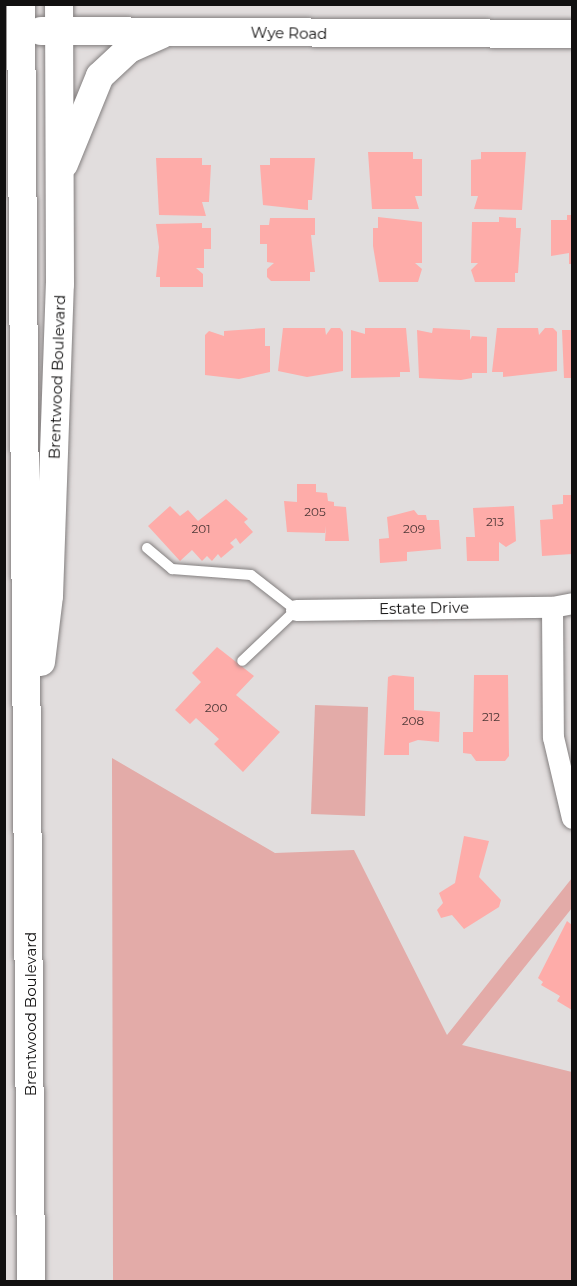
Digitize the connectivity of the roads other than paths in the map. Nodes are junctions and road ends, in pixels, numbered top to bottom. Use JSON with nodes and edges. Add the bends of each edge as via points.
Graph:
{"nodes":[{"id":1,"x":33,"y":20,"type":"edge"},
{"id":2,"x":198,"y":31,"type":"junction"},
{"id":3,"x":573,"y":34,"type":"edge"},
{"id":4,"x":4,"y":97,"type":"edge"},
{"id":5,"x":23,"y":131,"type":"junction"},
{"id":6,"x":61,"y":171,"type":"junction"},
{"id":7,"x":60,"y":284,"type":"junction"},
{"id":8,"x":147,"y":548,"type":"dead end"},
{"id":9,"x":562,"y":605,"type":"edge"},
{"id":10,"x":296,"y":610,"type":"junction"},
{"id":11,"x":242,"y":661,"type":"dead end"},
{"id":12,"x":30,"y":747,"type":"junction"},
{"id":13,"x":573,"y":818,"type":"edge"},
{"id":14,"x":32,"y":1281,"type":"edge"}],
"edges":[{"from":1,"to":2,"type":"street","name":"Wye Road"},
{"from":1,"to":5,"type":"street","name":"Brentwood Boulevard"},
{"from":1,"to":6,"type":"street","name":"Brentwood Boulevard"},
{"from":1,"to":7,"type":"street","via":[[40,182]]},
{"from":2,"to":3,"type":"street","name":"Wye Road"},
{"from":2,"to":6,"type":"street","via":[[157,35],[112,63],[90,93],[80,133]]},
{"from":4,"to":5,"type":"street"},
{"from":5,"to":12,"type":"street","name":"Brentwood Boulevard","via":[[25,600]]},
{"from":6,"to":7,"type":"street","name":"Brentwood Boulevard"},
{"from":7,"to":12,"type":"street","name":"Brentwood Boulevard","via":[[49,596]]},
{"from":8,"to":10,"type":"lane","via":[[172,569],[251,575]]},
{"from":9,"to":10,"type":"street","name":"Estate Drive"},
{"from":9,"to":13,"type":"street","name":"Estate Drive","via":[[554,737]]},
{"from":10,"to":11,"type":"lane"},
{"from":12,"to":14,"type":"street","name":"Brentwood Boulevard"}]}
